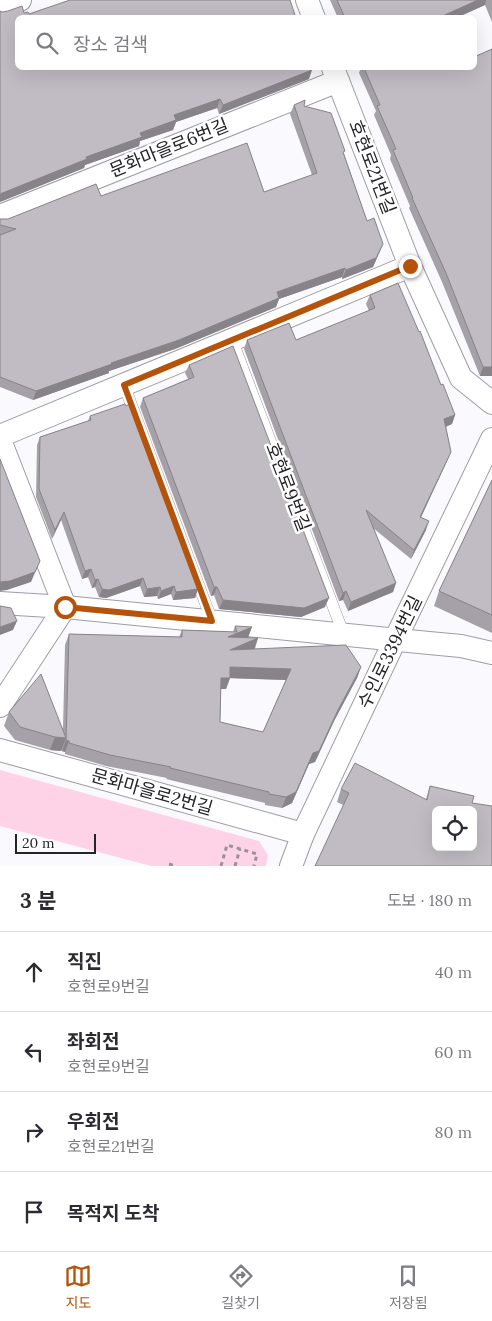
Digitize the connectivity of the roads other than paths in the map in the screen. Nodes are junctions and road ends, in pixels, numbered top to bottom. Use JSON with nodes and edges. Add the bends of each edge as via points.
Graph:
{"nodes":[{"id":1,"x":20,"y":0,"type":"edge"},
{"id":2,"x":307,"y":0,"type":"edge"},
{"id":3,"x":0,"y":8,"type":"edge"},
{"id":4,"x":313,"y":15,"type":"edge"},
{"id":5,"x":336,"y":74,"type":"edge"},
{"id":6,"x":0,"y":216,"type":"edge"},
{"id":7,"x":410,"y":266,"type":"junction"},
{"id":8,"x":232,"y":340,"type":"junction"},
{"id":9,"x":124,"y":385,"type":"junction"},
{"id":10,"x":492,"y":403,"type":"edge"},
{"id":11,"x":0,"y":436,"type":"edge"},
{"id":12,"x":492,"y":439,"type":"edge"},
{"id":13,"x":0,"y":440,"type":"edge"},
{"id":14,"x":0,"y":603,"type":"edge"},
{"id":15,"x":65,"y":607,"type":"junction"},
{"id":16,"x":212,"y":621,"type":"junction"},
{"id":17,"x":344,"y":635,"type":"junction"},
{"id":18,"x":395,"y":640,"type":"junction"},
{"id":19,"x":492,"y":654,"type":"edge"},
{"id":20,"x":0,"y":706,"type":"edge"},
{"id":21,"x":0,"y":750,"type":"edge"},
{"id":22,"x":303,"y":834,"type":"junction"},
{"id":23,"x":291,"y":866,"type":"edge"}],
"edges":[{"from":1,"to":3,"type":"street"},
{"from":2,"to":4,"type":"street"},
{"from":5,"to":6,"type":"street","name":"문화마을로6번길"},
{"from":5,"to":7,"type":"street","name":"호현로21번길"},
{"from":7,"to":8,"type":"street"},
{"from":7,"to":10,"type":"street","name":"호현로21번길","via":[[461,378]]},
{"from":8,"to":9,"type":"street"},
{"from":8,"to":17,"type":"lane","name":"호현로9번길"},
{"from":9,"to":11,"type":"street"},
{"from":9,"to":16,"type":"lane"},
{"from":12,"to":18,"type":"street","name":"수인로3394번길"},
{"from":13,"to":15,"type":"street"},
{"from":14,"to":15,"type":"street"},
{"from":15,"to":16,"type":"street"},
{"from":15,"to":20,"type":"street"},
{"from":16,"to":17,"type":"street"},
{"from":17,"to":18,"type":"street"},
{"from":18,"to":19,"type":"street","via":[[461,646]]},
{"from":18,"to":22,"type":"street","name":"수인로3394번길"},
{"from":21,"to":22,"type":"street","name":"문화마을로2번길"},
{"from":22,"to":23,"type":"street","name":"수인로3394번길"}]}
